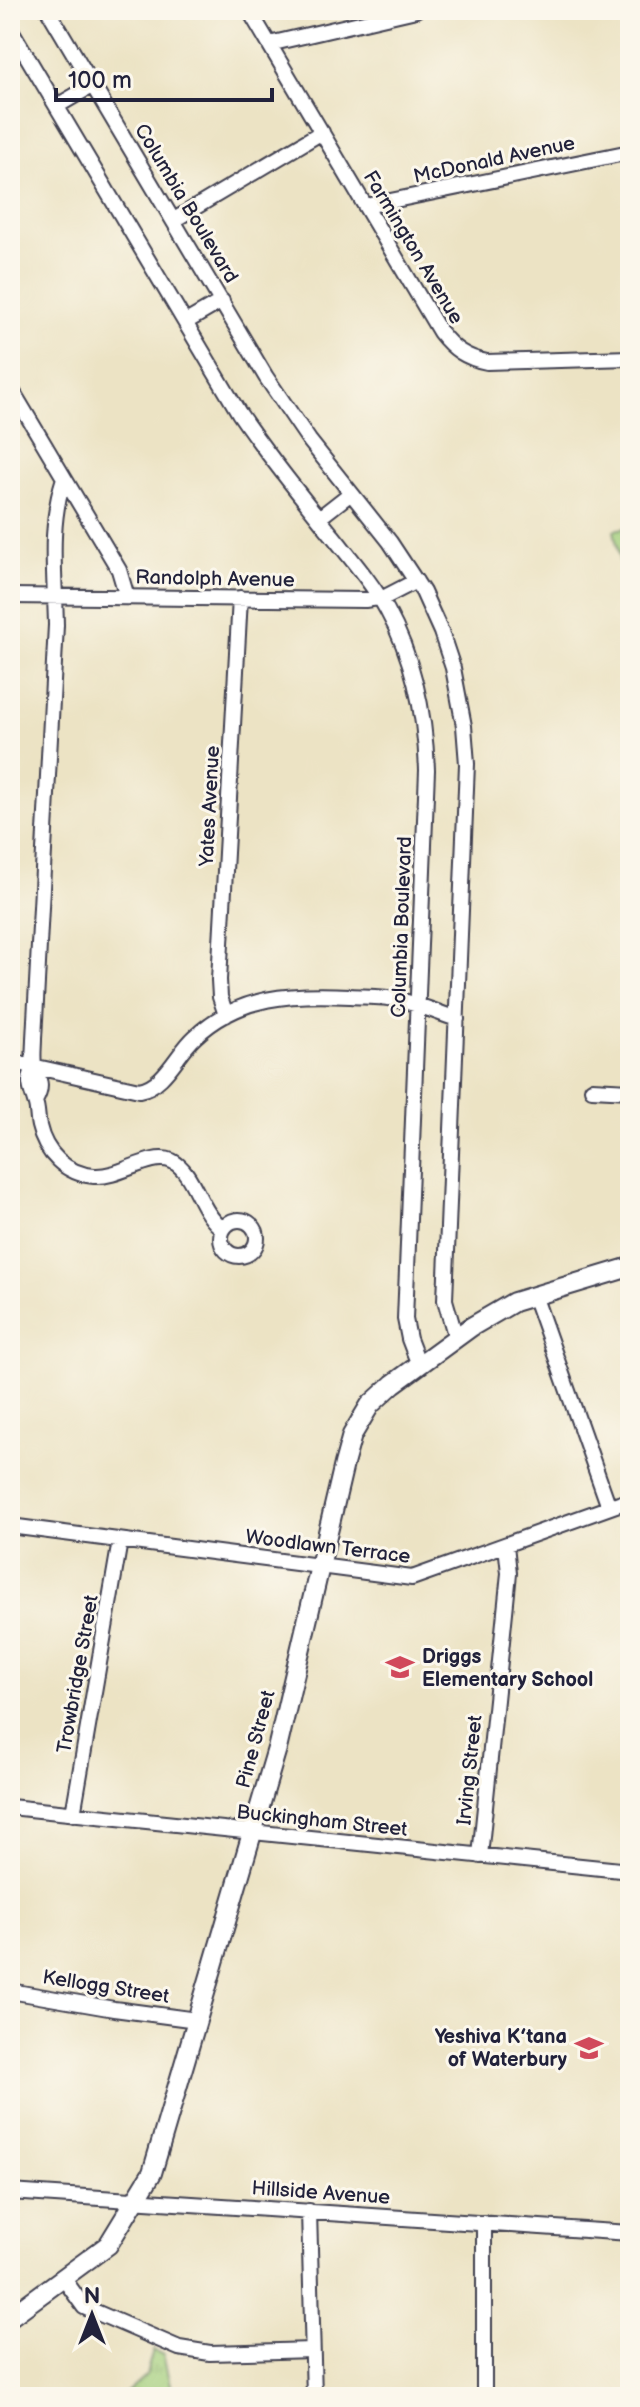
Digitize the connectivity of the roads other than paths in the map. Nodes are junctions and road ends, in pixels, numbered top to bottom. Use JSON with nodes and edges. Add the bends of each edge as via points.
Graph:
{"nodes":[{"id":1,"x":48,"y":10,"type":"edge"},
{"id":2,"x":249,"y":10,"type":"edge"},
{"id":3,"x":416,"y":10,"type":"edge"},
{"id":4,"x":10,"y":28,"type":"edge"},
{"id":5,"x":269,"y":44,"type":"junction"},
{"id":6,"x":93,"y":85,"type":"junction"},
{"id":7,"x":57,"y":106,"type":"junction"},
{"id":8,"x":322,"y":132,"type":"junction"},
{"id":9,"x":630,"y":152,"type":"edge"},
{"id":10,"x":366,"y":206,"type":"junction"},
{"id":11,"x":174,"y":220,"type":"junction"},
{"id":12,"x":222,"y":301,"type":"junction"},
{"id":13,"x":186,"y":322,"type":"junction"},
{"id":14,"x":630,"y":358,"type":"edge"},
{"id":15,"x":10,"y":389,"type":"edge"},
{"id":16,"x":64,"y":478,"type":"junction"},
{"id":17,"x":351,"y":493,"type":"junction"},
{"id":18,"x":319,"y":518,"type":"junction"},
{"id":19,"x":416,"y":581,"type":"junction"},
{"id":20,"x":10,"y":596,"type":"edge"},
{"id":21,"x":54,"y":596,"type":"junction"},
{"id":22,"x":127,"y":597,"type":"junction"},
{"id":23,"x":240,"y":598,"type":"junction"},
{"id":24,"x":380,"y":598,"type":"junction"},
{"id":25,"x":418,"y":1005,"type":"junction"},
{"id":26,"x":226,"y":1015,"type":"junction"},
{"id":27,"x":457,"y":1019,"type":"junction"},
{"id":28,"x":10,"y":1061,"type":"edge"},
{"id":29,"x":35,"y":1067,"type":"junction"},
{"id":30,"x":592,"y":1089,"type":"dead end"},
{"id":31,"x":630,"y":1091,"type":"edge"},
{"id":32,"x":223,"y":1229,"type":"dead end"},
{"id":33,"x":630,"y":1267,"type":"edge"},
{"id":34,"x":534,"y":1295,"type":"junction"},
{"id":35,"x":456,"y":1338,"type":"junction"},
{"id":36,"x":419,"y":1365,"type":"junction"},
{"id":37,"x":630,"y":1500,"type":"edge"},
{"id":38,"x":609,"y":1507,"type":"junction"},
{"id":39,"x":10,"y":1526,"type":"edge"},
{"id":40,"x":120,"y":1541,"type":"junction"},
{"id":41,"x":506,"y":1545,"type":"junction"},
{"id":42,"x":320,"y":1566,"type":"junction"},
{"id":43,"x":10,"y":1807,"type":"edge"},
{"id":44,"x":73,"y":1814,"type":"junction"},
{"id":45,"x":252,"y":1834,"type":"junction"},
{"id":46,"x":480,"y":1856,"type":"junction"},
{"id":47,"x":630,"y":1871,"type":"edge"},
{"id":48,"x":10,"y":1991,"type":"edge"},
{"id":49,"x":197,"y":2020,"type":"junction"},
{"id":50,"x":10,"y":2192,"type":"edge"},
{"id":51,"x":137,"y":2200,"type":"junction"},
{"id":52,"x":309,"y":2211,"type":"junction"},
{"id":53,"x":484,"y":2223,"type":"junction"},
{"id":54,"x":630,"y":2233,"type":"edge"},
{"id":55,"x":64,"y":2279,"type":"junction"},
{"id":56,"x":10,"y":2317,"type":"edge"},
{"id":57,"x":312,"y":2350,"type":"junction"},
{"id":58,"x":314,"y":2397,"type":"edge"},
{"id":59,"x":484,"y":2397,"type":"edge"}],
"edges":[{"from":1,"to":6,"type":"street","name":"Columbia Boulevard"},
{"from":2,"to":5,"type":"street","name":"Farmington Avenue"},
{"from":3,"to":5,"type":"street"},
{"from":4,"to":7,"type":"street","name":"Columbia Boulevard"},
{"from":5,"to":8,"type":"street","name":"Farmington Avenue"},
{"from":6,"to":7,"type":"street"},
{"from":6,"to":11,"type":"street","name":"Columbia Boulevard"},
{"from":7,"to":13,"type":"street","name":"Columbia Boulevard"},
{"from":8,"to":10,"type":"street","name":"Farmington Avenue"},
{"from":8,"to":11,"type":"street"},
{"from":9,"to":10,"type":"street","name":"McDonald Avenue"},
{"from":10,"to":14,"type":"street","name":"Farmington Avenue","via":[[440,332],[465,356],[501,363]]},
{"from":11,"to":12,"type":"street","name":"Columbia Boulevard"},
{"from":12,"to":13,"type":"street","name":"Columbia Boulevard"},
{"from":12,"to":17,"type":"street","name":"Columbia Boulevard","via":[[286,408]]},
{"from":13,"to":18,"type":"street","name":"Columbia Boulevard","via":[[255,436]]},
{"from":15,"to":16,"type":"street"},
{"from":16,"to":21,"type":"street","via":[[55,512]]},
{"from":16,"to":22,"type":"street","via":[[119,570]]},
{"from":17,"to":18,"type":"street"},
{"from":17,"to":19,"type":"street","name":"Columbia Boulevard"},
{"from":18,"to":24,"type":"street","name":"Columbia Boulevard"},
{"from":19,"to":24,"type":"street","name":"Randolph Avenue"},
{"from":19,"to":27,"type":"street","name":"Columbia Boulevard","via":[[449,656],[466,747]]},
{"from":20,"to":21,"type":"street","name":"Randolph Avenue"},
{"from":21,"to":22,"type":"street","name":"Randolph Avenue"},
{"from":21,"to":29,"type":"street"},
{"from":22,"to":23,"type":"street","name":"Randolph Avenue"},
{"from":23,"to":24,"type":"street","name":"Randolph Avenue"},
{"from":23,"to":26,"type":"street","name":"Yates Avenue","via":[[219,980]]},
{"from":24,"to":25,"type":"street","name":"Columbia Boulevard","via":[[414,678],[426,751]]},
{"from":25,"to":26,"type":"street","via":[[393,998],[290,995]]},
{"from":25,"to":27,"type":"street"},
{"from":25,"to":36,"type":"street","name":"Columbia Boulevard","via":[[405,1319]]},
{"from":26,"to":29,"type":"street","via":[[197,1035],[157,1083],[144,1089]]},
{"from":27,"to":35,"type":"street","name":"Columbia Boulevard","via":[[445,1300]]},
{"from":28,"to":29,"type":"street"},
{"from":29,"to":32,"type":"street","via":[[30,1092],[44,1142],[64,1166],[99,1176],[154,1160],[171,1161],[185,1173],[211,1220]]},
{"from":30,"to":31,"type":"street"},
{"from":33,"to":34,"type":"street","name":"Pine Street"},
{"from":34,"to":35,"type":"street","name":"Pine Street","via":[[503,1307]]},
{"from":34,"to":38,"type":"street"},
{"from":35,"to":36,"type":"street","name":"Pine Street"},
{"from":36,"to":42,"type":"street","name":"Pine Street","via":[[376,1399],[357,1424]]},
{"from":37,"to":38,"type":"street","name":"Woodlawn Terrace"},
{"from":38,"to":41,"type":"street","name":"Woodlawn Terrace"},
{"from":39,"to":40,"type":"street","name":"Woodlawn Terrace"},
{"from":40,"to":42,"type":"street","name":"Woodlawn Terrace"},
{"from":40,"to":44,"type":"street","name":"Trowbridge Street"},
{"from":41,"to":42,"type":"street","name":"Woodlawn Terrace","via":[[412,1578]]},
{"from":41,"to":46,"type":"street","name":"Irving Street","via":[[509,1573]]},
{"from":42,"to":45,"type":"street","name":"Pine Street"},
{"from":43,"to":44,"type":"street","name":"Buckingham Street"},
{"from":44,"to":45,"type":"street","name":"Buckingham Street"},
{"from":45,"to":46,"type":"street","name":"Buckingham Street"},
{"from":45,"to":49,"type":"street","name":"Pine Street"},
{"from":46,"to":47,"type":"street","name":"Buckingham Street"},
{"from":48,"to":49,"type":"street","name":"Kellogg Street"},
{"from":49,"to":51,"type":"street","name":"Pine Street","via":[[152,2173]]},
{"from":50,"to":51,"type":"street","name":"Hillside Avenue"},
{"from":51,"to":52,"type":"street","name":"Hillside Avenue"},
{"from":51,"to":55,"type":"street","name":"Pine Street","via":[[108,2245]]},
{"from":52,"to":53,"type":"street","name":"Hillside Avenue"},
{"from":52,"to":57,"type":"street"},
{"from":53,"to":54,"type":"street","name":"Hillside Avenue"},
{"from":53,"to":59,"type":"street"},
{"from":55,"to":56,"type":"street","name":"Pine Street"},
{"from":55,"to":57,"type":"street","via":[[84,2307],[187,2350]]},
{"from":57,"to":58,"type":"street"}]}
